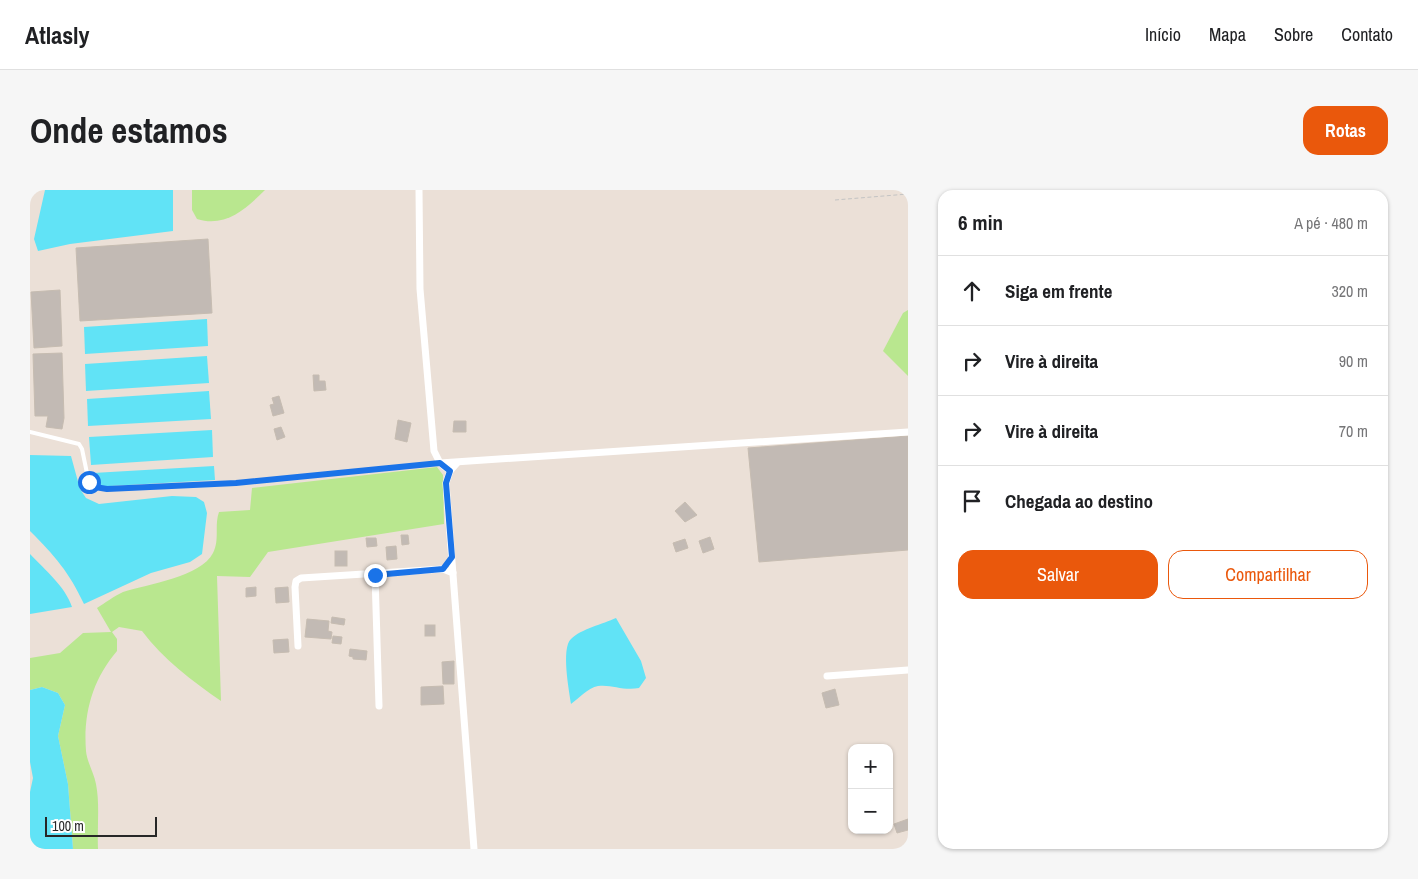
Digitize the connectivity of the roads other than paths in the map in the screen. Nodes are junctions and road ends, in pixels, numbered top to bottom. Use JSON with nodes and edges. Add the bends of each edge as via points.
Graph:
{"nodes":[{"id":1,"x":418,"y":190,"type":"edge"},
{"id":2,"x":30,"y":432,"type":"edge"},
{"id":3,"x":908,"y":432,"type":"edge"},
{"id":4,"x":457,"y":462,"type":"junction"},
{"id":5,"x":440,"y":463,"type":"junction"},
{"id":6,"x":450,"y":471,"type":"junction"},
{"id":7,"x":452,"y":557,"type":"junction"},
{"id":8,"x":443,"y":569,"type":"junction"},
{"id":9,"x":452,"y":573,"type":"junction"},
{"id":10,"x":375,"y":575,"type":"junction"},
{"id":11,"x":298,"y":646,"type":"dead end"},
{"id":12,"x":908,"y":670,"type":"edge"},
{"id":13,"x":827,"y":676,"type":"dead end"},
{"id":14,"x":379,"y":706,"type":"dead end"},
{"id":15,"x":474,"y":849,"type":"edge"}],
"edges":[{"from":1,"to":5,"type":"street","via":[[420,289],[434,451]]},
{"from":2,"to":5,"type":"lane","via":[[79,444],[89,482],[107,489],[236,483]]},
{"from":3,"to":4,"type":"street"},
{"from":4,"to":5,"type":"street"},
{"from":4,"to":6,"type":"street"},
{"from":5,"to":6,"type":"street"},
{"from":6,"to":7,"type":"street","via":[[446,483]]},
{"from":7,"to":8,"type":"street"},
{"from":7,"to":9,"type":"street"},
{"from":8,"to":9,"type":"street"},
{"from":8,"to":10,"type":"street"},
{"from":9,"to":15,"type":"street"},
{"from":10,"to":11,"type":"street","via":[[296,581]]},
{"from":10,"to":14,"type":"street"},
{"from":12,"to":13,"type":"street"}]}
